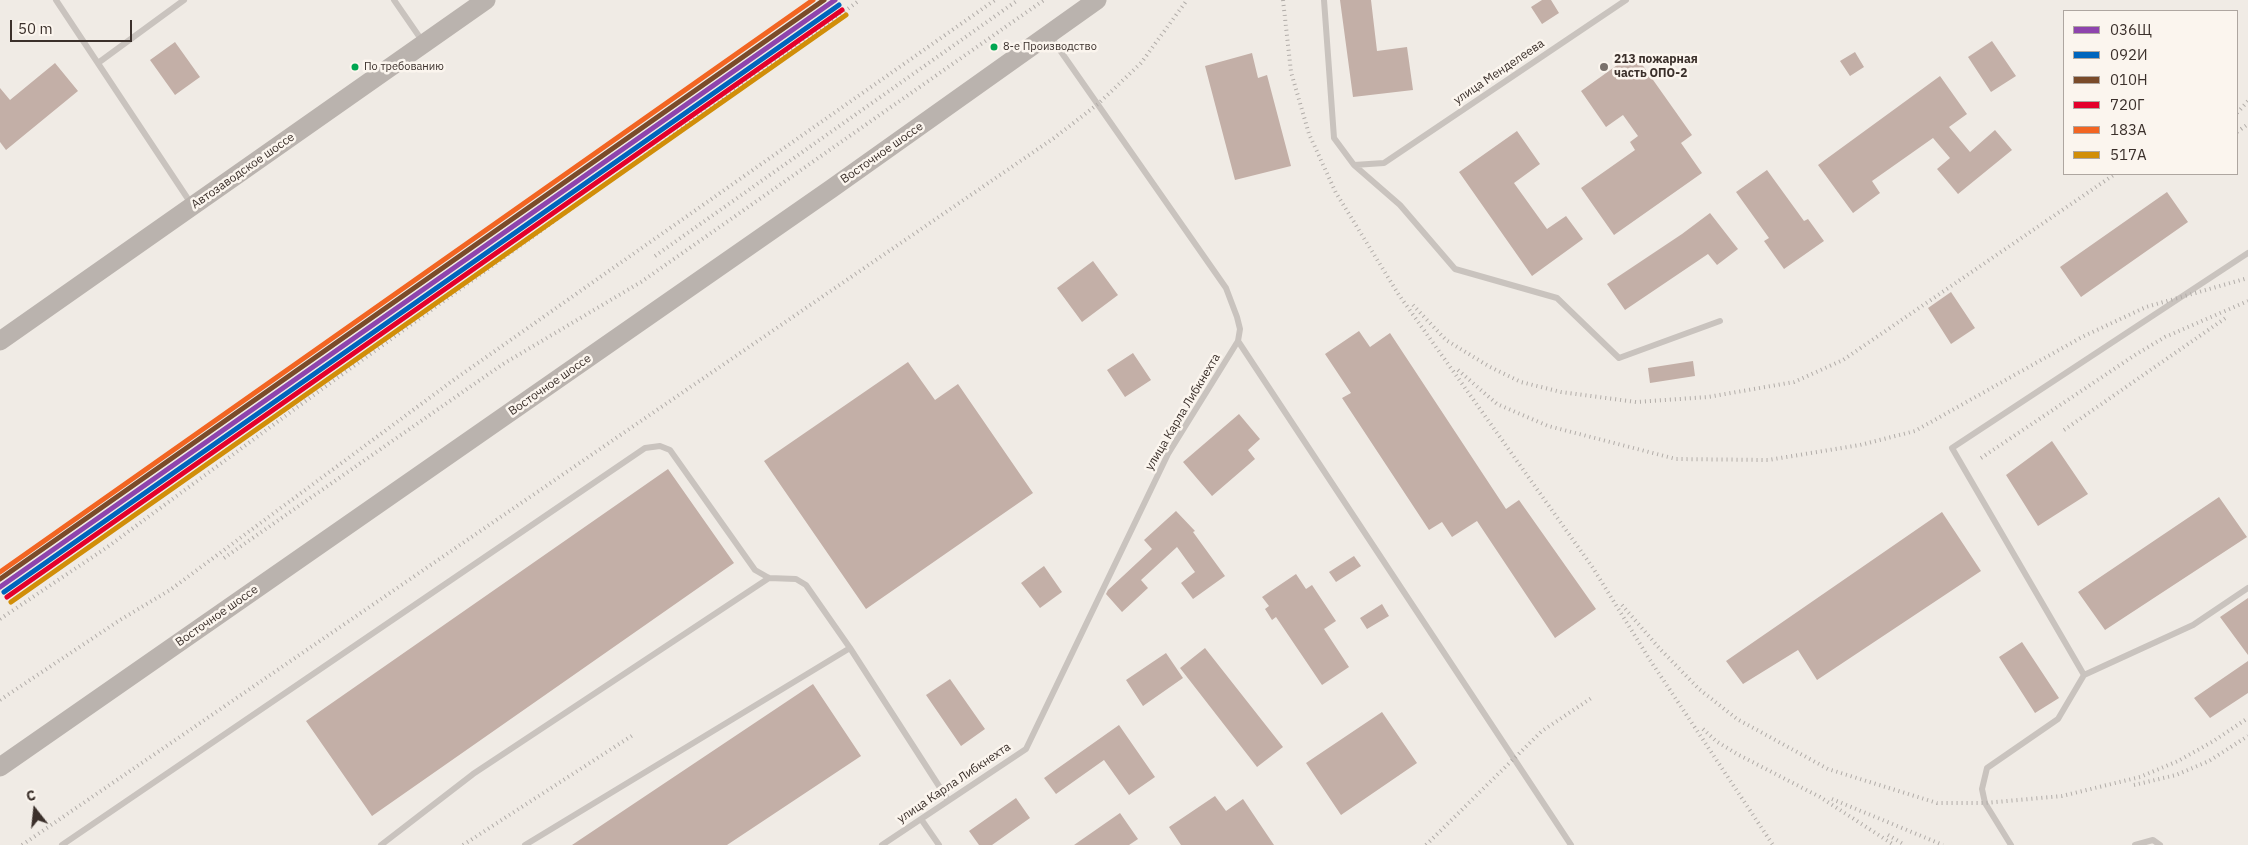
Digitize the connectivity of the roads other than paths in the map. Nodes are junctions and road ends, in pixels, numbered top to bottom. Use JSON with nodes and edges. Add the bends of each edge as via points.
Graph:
{"nodes":[{"id":1,"x":56,"y":0,"type":"edge"},
{"id":2,"x":184,"y":0,"type":"edge"},
{"id":3,"x":394,"y":0,"type":"edge"},
{"id":4,"x":486,"y":0,"type":"edge"},
{"id":5,"x":1097,"y":0,"type":"edge"},
{"id":6,"x":1324,"y":0,"type":"edge"},
{"id":7,"x":1626,"y":0,"type":"edge"},
{"id":8,"x":1049,"y":34,"type":"junction"},
{"id":9,"x":424,"y":44,"type":"junction"},
{"id":10,"x":98,"y":62,"type":"junction"},
{"id":11,"x":1354,"y":165,"type":"junction"},
{"id":12,"x":193,"y":206,"type":"junction"},
{"id":13,"x":2248,"y":253,"type":"edge"},
{"id":14,"x":1720,"y":321,"type":"dead end"},
{"id":15,"x":0,"y":341,"type":"edge"},
{"id":16,"x":1238,"y":341,"type":"junction"},
{"id":17,"x":770,"y":578,"type":"junction"},
{"id":18,"x":2248,"y":588,"type":"edge"},
{"id":19,"x":850,"y":648,"type":"junction"},
{"id":20,"x":2084,"y":676,"type":"junction"},
{"id":21,"x":0,"y":766,"type":"edge"},
{"id":22,"x":948,"y":800,"type":"junction"},
{"id":23,"x":921,"y":819,"type":"junction"},
{"id":24,"x":62,"y":845,"type":"edge"},
{"id":25,"x":381,"y":845,"type":"edge"},
{"id":26,"x":525,"y":845,"type":"edge"},
{"id":27,"x":882,"y":845,"type":"edge"},
{"id":28,"x":939,"y":845,"type":"edge"},
{"id":29,"x":1571,"y":845,"type":"edge"},
{"id":30,"x":2011,"y":845,"type":"edge"},
{"id":31,"x":2135,"y":845,"type":"edge"},
{"id":32,"x":2160,"y":845,"type":"edge"}],
"edges":[{"from":1,"to":10,"type":"lane"},
{"from":2,"to":10,"type":"lane"},
{"from":3,"to":9,"type":"lane"},
{"from":4,"to":9,"type":"street","name":"Автозаводское шоссе"},
{"from":5,"to":8,"type":"street","name":"Восточное шоссе"},
{"from":6,"to":11,"type":"lane","via":[[1334,138]]},
{"from":7,"to":11,"type":"lane","name":"улица Менделеева","via":[[1384,163]]},
{"from":8,"to":16,"type":"lane","via":[[1226,288],[1240,329]]},
{"from":8,"to":21,"type":"street","name":"Восточное шоссе"},
{"from":9,"to":12,"type":"street","name":"Автозаводское шоссе"},
{"from":10,"to":12,"type":"lane"},
{"from":11,"to":14,"type":"lane","via":[[1400,204],[1455,269],[1557,298],[1619,358]]},
{"from":12,"to":15,"type":"street","name":"Автозаводское шоссе"},
{"from":13,"to":20,"type":"lane","via":[[1952,448]]},
{"from":16,"to":22,"type":"lane","name":"улица Карла Либкнехта","via":[[1168,454],[1026,749]]},
{"from":16,"to":29,"type":"lane"},
{"from":17,"to":19,"type":"lane","via":[[796,579],[806,585]]},
{"from":17,"to":24,"type":"lane","via":[[755,570],[670,450],[660,446],[646,448]]},
{"from":17,"to":25,"type":"lane","via":[[473,774]]},
{"from":18,"to":20,"type":"lane","via":[[2193,625]]},
{"from":19,"to":22,"type":"lane"},
{"from":19,"to":26,"type":"lane"},
{"from":20,"to":30,"type":"lane","via":[[2058,719],[1988,768],[1982,789],[1985,803]]},
{"from":22,"to":23,"type":"lane","name":"улица Карла Либкнехта"},
{"from":23,"to":27,"type":"lane","name":"улица Карла Либкнехта"},
{"from":23,"to":28,"type":"lane"},
{"from":31,"to":32,"type":"lane","via":[[2153,840]]}]}
